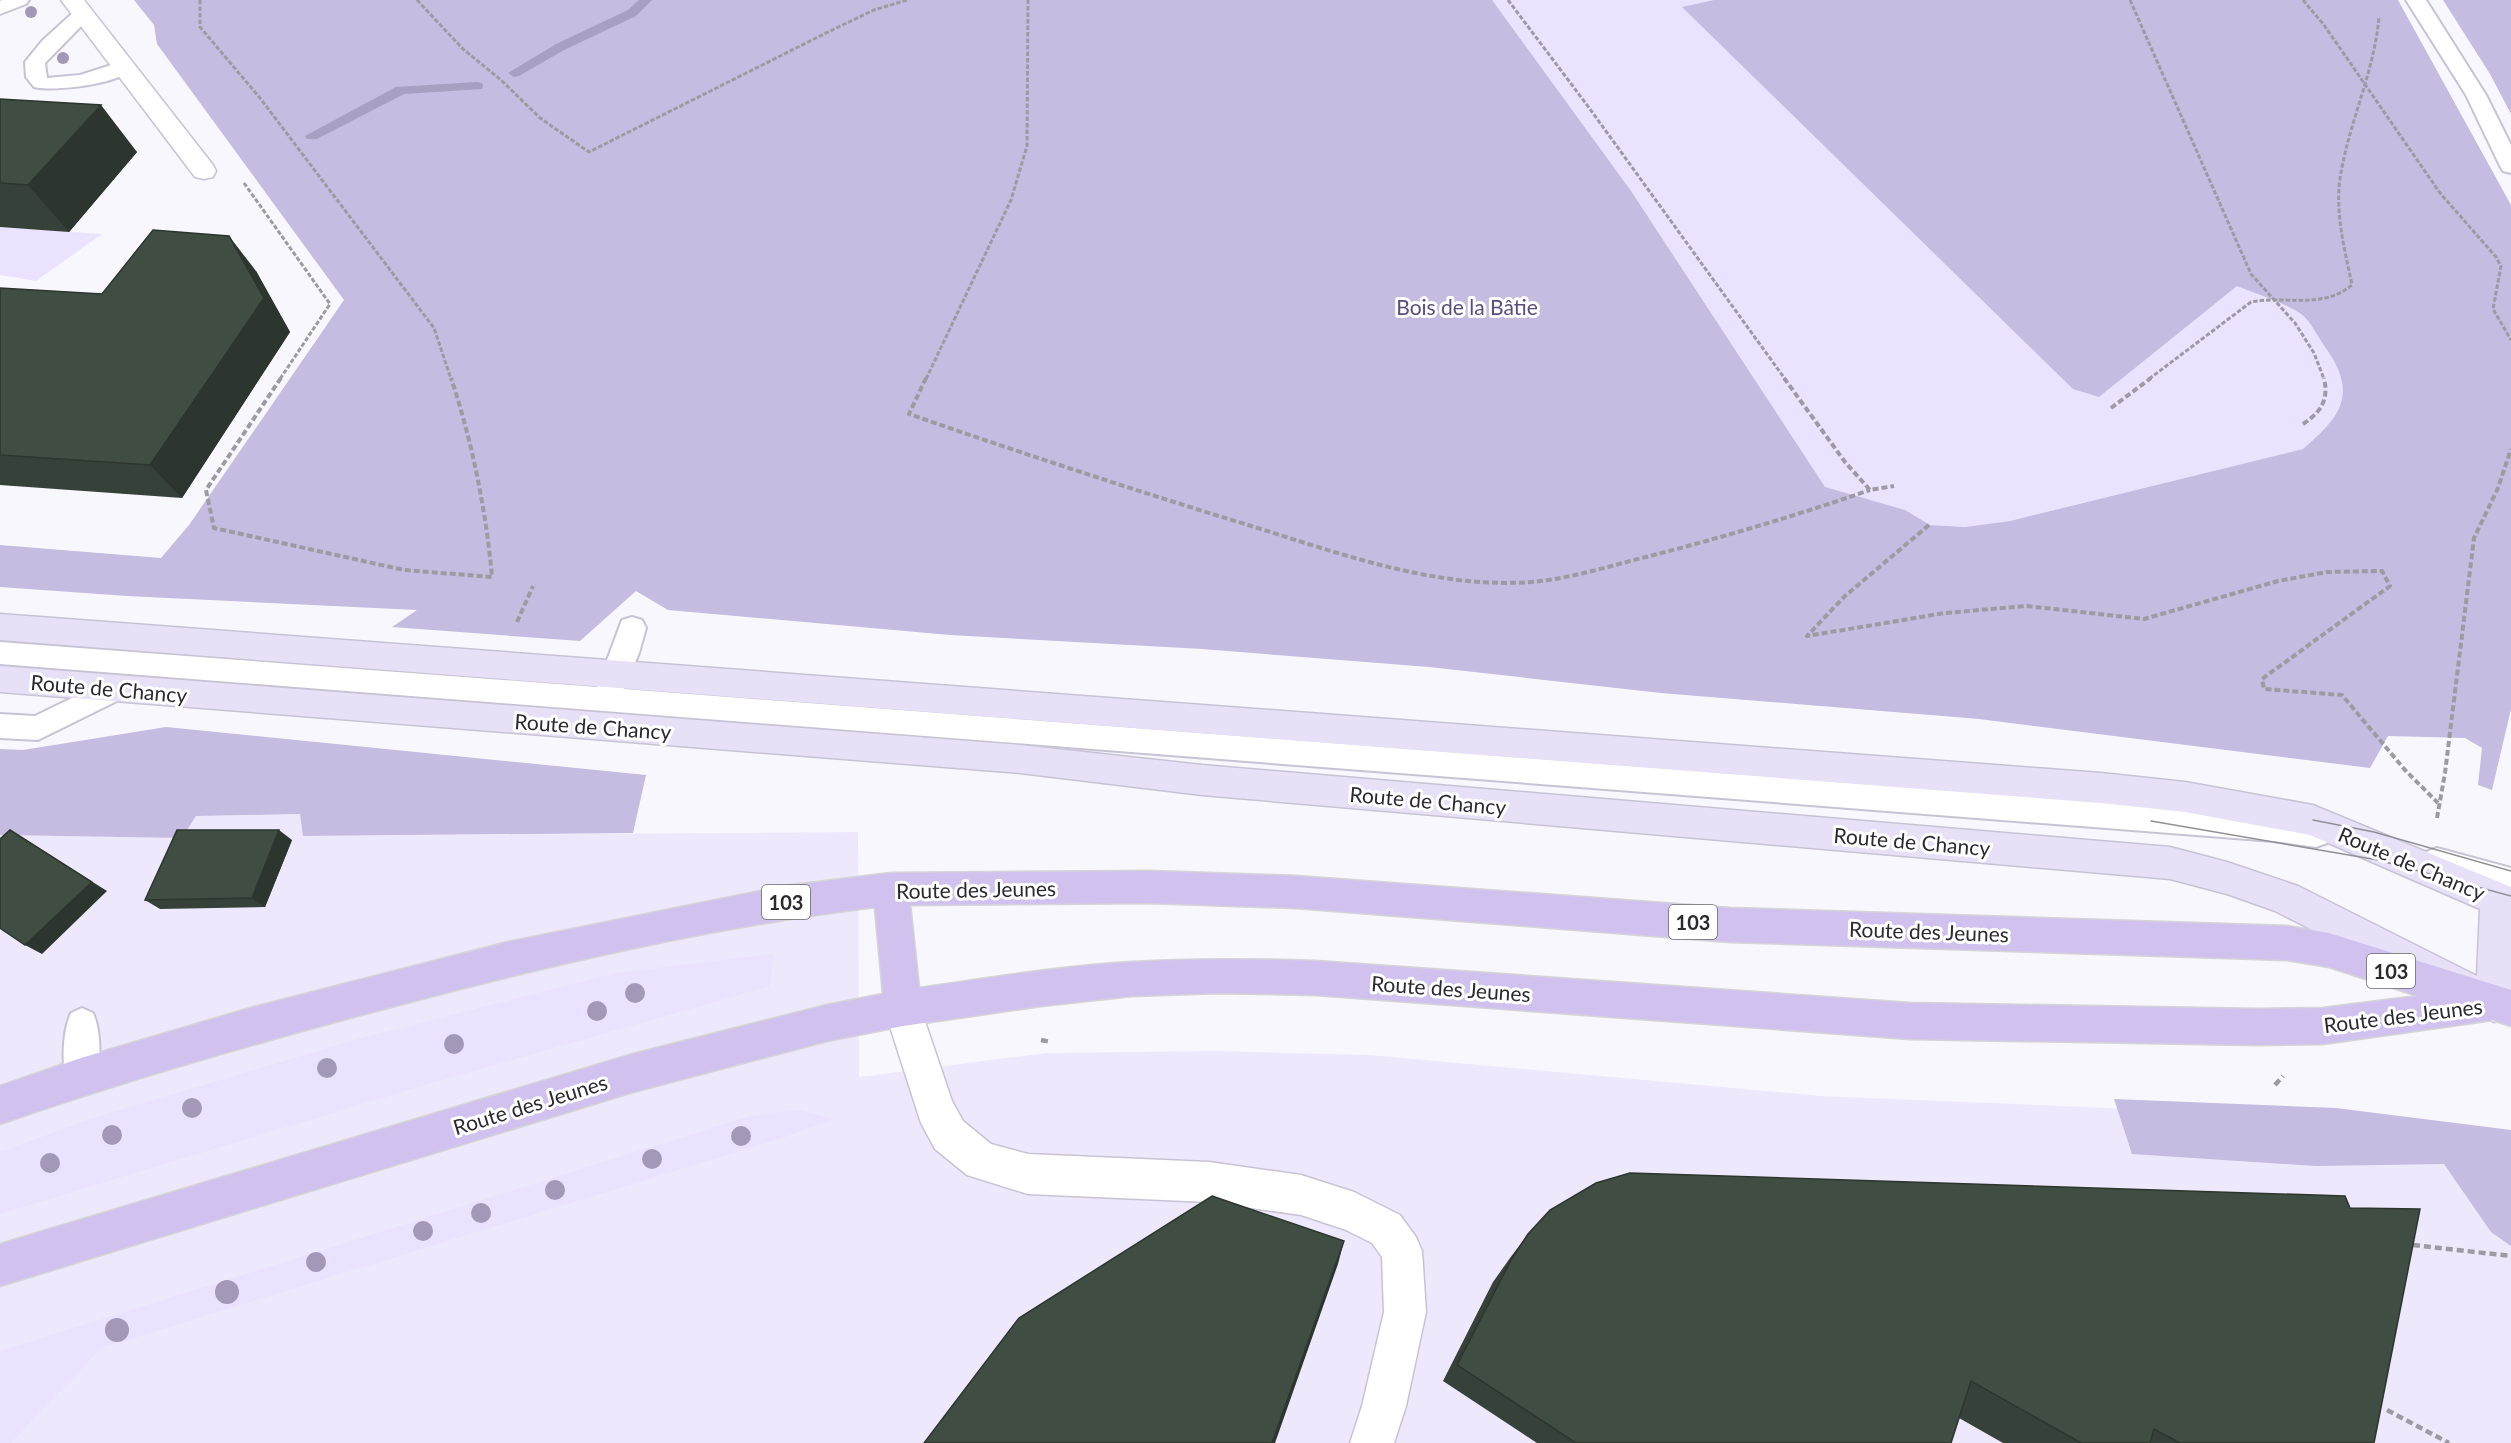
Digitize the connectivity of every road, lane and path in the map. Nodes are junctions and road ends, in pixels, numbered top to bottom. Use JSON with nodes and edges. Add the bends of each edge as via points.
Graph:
{"nodes":[{"id":1,"x":19,"y":0,"type":"edge"},
{"id":2,"x":200,"y":0,"type":"edge"},
{"id":3,"x":417,"y":0,"type":"edge"},
{"id":4,"x":907,"y":0,"type":"edge"},
{"id":5,"x":1028,"y":0,"type":"edge"},
{"id":6,"x":1508,"y":0,"type":"edge"},
{"id":7,"x":2130,"y":0,"type":"edge"},
{"id":8,"x":2303,"y":0,"type":"edge"},
{"id":9,"x":2416,"y":0,"type":"edge"},
{"id":10,"x":77,"y":7,"type":"edge"},
{"id":11,"x":0,"y":8,"type":"edge"},
{"id":12,"x":2379,"y":9,"type":"dead end"},
{"id":13,"x":124,"y":67,"type":"junction"},
{"id":14,"x":2366,"y":88,"type":"junction"},
{"id":15,"x":187,"y":146,"type":"junction"},
{"id":16,"x":2511,"y":166,"type":"edge"},
{"id":17,"x":204,"y":171,"type":"dead end"},
{"id":18,"x":2272,"y":297,"type":"junction"},
{"id":19,"x":2511,"y":340,"type":"edge"},
{"id":20,"x":2111,"y":408,"type":"dead end"},
{"id":21,"x":2303,"y":424,"type":"dead end"},
{"id":22,"x":2511,"y":449,"type":"edge"},
{"id":23,"x":1894,"y":486,"type":"dead end"},
{"id":24,"x":1870,"y":490,"type":"junction"},
{"id":25,"x":1929,"y":525,"type":"dead end"},
{"id":26,"x":533,"y":586,"type":"dead end"},
{"id":27,"x":0,"y":627,"type":"edge"},
{"id":28,"x":632,"y":628,"type":"dead end"},
{"id":29,"x":513,"y":630,"type":"dead end"},
{"id":30,"x":0,"y":653,"type":"edge"},
{"id":31,"x":0,"y":679,"type":"edge"},
{"id":32,"x":610,"y":687,"type":"junction"},
{"id":33,"x":115,"y":689,"type":"junction"},
{"id":34,"x":0,"y":726,"type":"edge"},
{"id":35,"x":2374,"y":846,"type":"junction"},
{"id":36,"x":2507,"y":886,"type":"edge"},
{"id":37,"x":891,"y":889,"type":"junction"},
{"id":38,"x":2503,"y":1006,"type":"edge"},
{"id":39,"x":903,"y":1008,"type":"junction"},
{"id":40,"x":82,"y":1024,"type":"dead end"},
{"id":41,"x":81,"y":1077,"type":"junction"},
{"id":42,"x":0,"y":1105,"type":"edge"},
{"id":43,"x":2413,"y":1245,"type":"edge"},
{"id":44,"x":2511,"y":1256,"type":"edge"},
{"id":45,"x":0,"y":1265,"type":"edge"},
{"id":46,"x":2387,"y":1410,"type":"edge"},
{"id":47,"x":1372,"y":1443,"type":"edge"},
{"id":48,"x":2449,"y":1443,"type":"edge"}],
"edges":[{"from":1,"to":11,"type":"lane"},
{"from":2,"to":15,"type":"path","via":[[201,27],[260,98],[434,328],[460,406],[488,531],[492,577],[404,570],[214,528],[206,490],[330,304],[219,148]]},
{"from":3,"to":4,"type":"path","via":[[463,50],[540,118],[589,152],[830,31],[874,10]]},
{"from":5,"to":24,"type":"path","via":[[1027,146],[1011,200],[909,414],[1050,463],[1367,561],[1438,576],[1496,582],[1568,576],[1693,546]]},
{"from":6,"to":24,"type":"path","via":[[1845,462]]},
{"from":7,"to":18,"type":"path","via":[[2251,274]]},
{"from":8,"to":14,"type":"path","via":[[2325,25]]},
{"from":9,"to":16,"type":"lane","via":[[2476,95]]},
{"from":10,"to":13,"type":"street"},
{"from":10,"to":13,"type":"lane","via":[[35,62],[36,77],[41,83],[62,83]]},
{"from":12,"to":14,"type":"path","via":[[2378,38]]},
{"from":13,"to":15,"type":"street"},
{"from":14,"to":18,"type":"path","via":[[2338,204],[2352,285],[2345,293],[2325,302]]},
{"from":14,"to":19,"type":"path","via":[[2440,194],[2496,257],[2501,266],[2493,309]]},
{"from":15,"to":17,"type":"street"},
{"from":18,"to":20,"type":"path","via":[[2251,302]]},
{"from":18,"to":21,"type":"path","via":[[2307,340],[2324,374],[2324,406]]},
{"from":22,"to":25,"type":"path","via":[[2474,538],[2438,803],[2342,694],[2264,689],[2262,679],[2390,586],[2382,571],[2327,572],[2278,581],[2144,619],[2027,606],[1945,613],[1807,636],[1845,596]]},
{"from":23,"to":24,"type":"path"},
{"from":26,"to":29,"type":"path"},
{"from":27,"to":32,"type":"main road","name":"Route de Chancy"},
{"from":28,"to":32,"type":"lane"},
{"from":30,"to":32,"type":"lane"},
{"from":31,"to":33,"type":"main road","name":"Route de Chancy"},
{"from":32,"to":35,"type":"lane","via":[[2233,825],[2321,835]]},
{"from":32,"to":35,"type":"main road","name":"Route de Chancy","via":[[2101,788],[2185,797],[2313,820]]},
{"from":33,"to":34,"type":"lane","via":[[38,728]]},
{"from":33,"to":38,"type":"main road","name":"Route de Chancy","via":[[1020,759],[1302,789],[2170,863],[2285,898]]},
{"from":35,"to":36,"type":"main road","name":"Route de Chancy"},
{"from":36,"to":38,"type":"main road"},
{"from":37,"to":38,"type":"main road","name":"Route des Jeunes","number":"103","via":[[1150,887],[1296,891],[1730,925],[2287,943],[2329,950]]},
{"from":37,"to":39,"type":"main road"},
{"from":37,"to":41,"type":"main road","name":"Route des Jeunes","number":"103","via":[[785,902],[528,954],[254,1024]]},
{"from":38,"to":39,"type":"main road","name":"Route des Jeunes","via":[[2323,1026],[2258,1028],[1910,1021],[1316,978],[1218,976],[1132,979]]},
{"from":39,"to":45,"type":"main road","name":"Route des Jeunes","via":[[827,1023],[633,1073]]},
{"from":39,"to":47,"type":"street","via":[[939,1118],[949,1135],[981,1161],[1028,1174],[1209,1182],[1301,1195],[1354,1212],[1386,1229],[1402,1251],[1405,1312]]},
{"from":40,"to":41,"type":"lane"},
{"from":41,"to":42,"type":"main road","name":"Route des Jeunes"},
{"from":43,"to":44,"type":"path"},
{"from":46,"to":48,"type":"path"}]}
